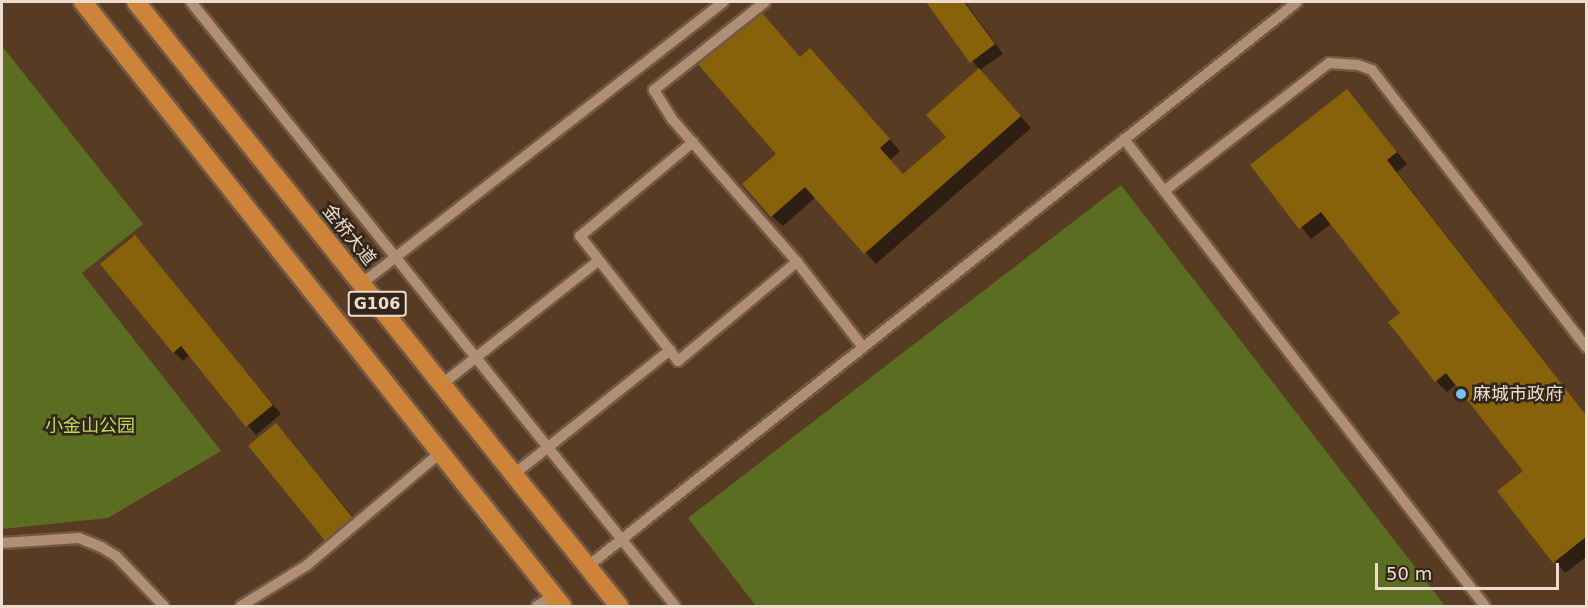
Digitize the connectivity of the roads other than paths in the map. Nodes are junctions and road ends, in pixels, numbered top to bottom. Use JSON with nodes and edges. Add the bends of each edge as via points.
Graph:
{"nodes":[{"id":1,"x":83,"y":2,"type":"edge"},
{"id":2,"x":136,"y":2,"type":"edge"},
{"id":3,"x":191,"y":2,"type":"edge"},
{"id":4,"x":723,"y":2,"type":"edge"},
{"id":5,"x":765,"y":2,"type":"edge"},
{"id":6,"x":1297,"y":2,"type":"edge"},
{"id":7,"x":1124,"y":140,"type":"junction"},
{"id":8,"x":693,"y":142,"type":"junction"},
{"id":9,"x":1164,"y":191,"type":"junction"},
{"id":10,"x":396,"y":257,"type":"junction"},
{"id":11,"x":599,"y":260,"type":"junction"},
{"id":12,"x":797,"y":262,"type":"junction"},
{"id":13,"x":361,"y":284,"type":"junction"},
{"id":14,"x":863,"y":347,"type":"junction"},
{"id":15,"x":1587,"y":347,"type":"edge"},
{"id":16,"x":670,"y":350,"type":"junction"},
{"id":17,"x":476,"y":357,"type":"junction"},
{"id":18,"x":441,"y":385,"type":"junction"},
{"id":19,"x":548,"y":447,"type":"junction"},
{"id":20,"x":440,"y":453,"type":"junction"},
{"id":21,"x":513,"y":475,"type":"junction"},
{"id":22,"x":622,"y":540,"type":"junction"},
{"id":23,"x":2,"y":543,"type":"edge"},
{"id":24,"x":587,"y":567,"type":"junction"},
{"id":25,"x":558,"y":601,"type":"edge"},
{"id":26,"x":164,"y":606,"type":"edge"},
{"id":27,"x":241,"y":606,"type":"edge"},
{"id":28,"x":537,"y":606,"type":"edge"},
{"id":29,"x":619,"y":606,"type":"edge"},
{"id":30,"x":675,"y":606,"type":"edge"},
{"id":31,"x":1485,"y":606,"type":"edge"}],
"edges":[{"from":1,"to":20,"type":"highway","number":"G106"},
{"from":2,"to":13,"type":"highway","name":"金桥大道","number":"G106"},
{"from":3,"to":10,"type":"street"},
{"from":4,"to":10,"type":"street"},
{"from":5,"to":8,"type":"street","via":[[654,90]]},
{"from":6,"to":7,"type":"street"},
{"from":7,"to":9,"type":"street"},
{"from":7,"to":14,"type":"street"},
{"from":8,"to":11,"type":"street","via":[[580,236]]},
{"from":8,"to":12,"type":"street"},
{"from":9,"to":15,"type":"street","via":[[1329,63],[1372,70]]},
{"from":9,"to":31,"type":"street"},
{"from":10,"to":13,"type":"street"},
{"from":10,"to":17,"type":"street"},
{"from":11,"to":16,"type":"street"},
{"from":11,"to":17,"type":"street"},
{"from":12,"to":14,"type":"street"},
{"from":12,"to":16,"type":"street","via":[[678,361]]},
{"from":13,"to":18,"type":"highway","name":"金桥大道","number":"G106"},
{"from":14,"to":22,"type":"street"},
{"from":16,"to":19,"type":"street"},
{"from":17,"to":18,"type":"street"},
{"from":17,"to":19,"type":"street"},
{"from":18,"to":21,"type":"highway","name":"金桥大道","number":"G106"},
{"from":19,"to":21,"type":"street"},
{"from":19,"to":22,"type":"street"},
{"from":20,"to":25,"type":"highway","number":"G106"},
{"from":20,"to":27,"type":"street","via":[[307,565]]},
{"from":21,"to":24,"type":"highway","name":"金桥大道","number":"G106"},
{"from":22,"to":24,"type":"street"},
{"from":22,"to":30,"type":"street"},
{"from":23,"to":26,"type":"street","via":[[79,538],[116,556]]},
{"from":24,"to":29,"type":"highway","name":"金桥大道","number":"G106"},
{"from":25,"to":28,"type":"street"}]}
